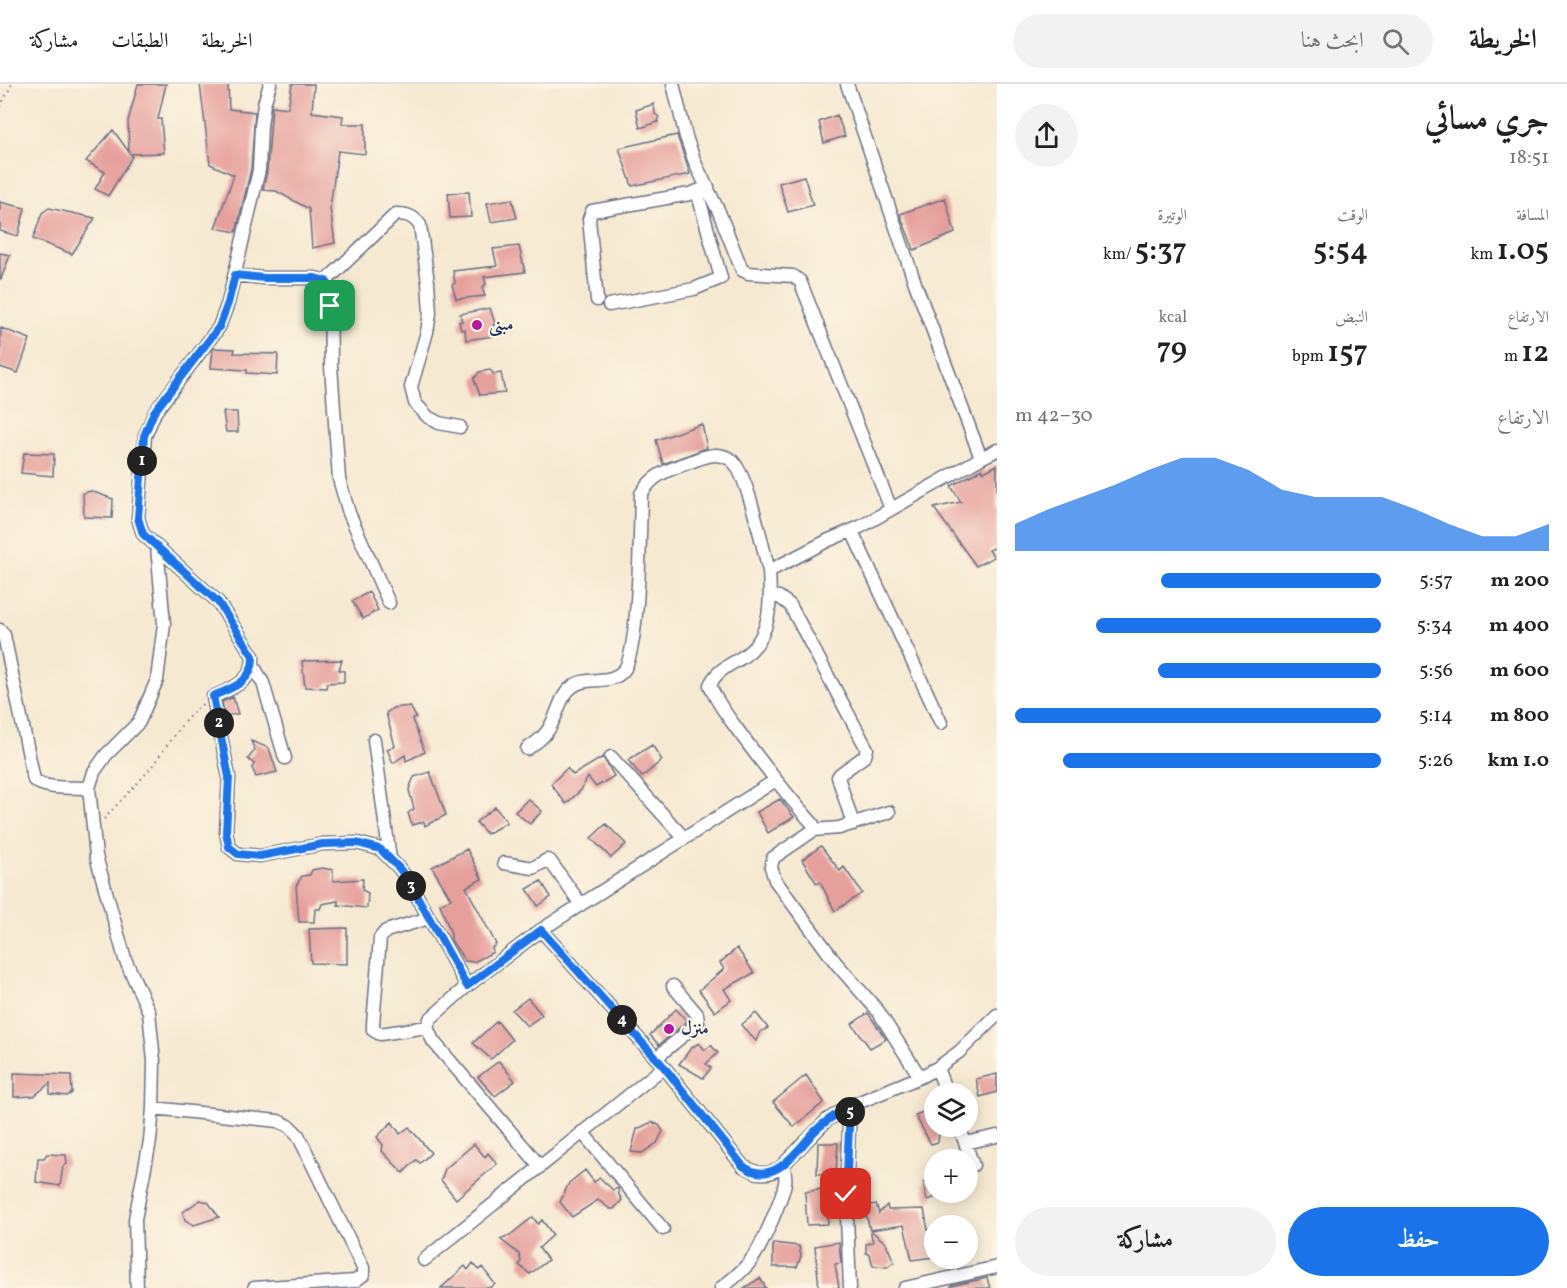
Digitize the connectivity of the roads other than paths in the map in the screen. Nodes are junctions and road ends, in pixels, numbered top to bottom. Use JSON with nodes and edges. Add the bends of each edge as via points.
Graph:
{"nodes":[{"id":1,"x":270,"y":84,"type":"edge"},
{"id":2,"x":673,"y":84,"type":"edge"},
{"id":3,"x":846,"y":84,"type":"edge"},
{"id":4,"x":703,"y":189,"type":"junction"},
{"id":5,"x":235,"y":275,"type":"junction"},
{"id":6,"x":326,"y":281,"type":"junction"},
{"id":7,"x":460,"y":427,"type":"dead end"},
{"id":8,"x":997,"y":450,"type":"edge"},
{"id":9,"x":981,"y":458,"type":"junction"},
{"id":10,"x":891,"y":509,"type":"junction"},
{"id":11,"x":852,"y":531,"type":"junction"},
{"id":12,"x":158,"y":548,"type":"junction"},
{"id":13,"x":769,"y":571,"type":"junction"},
{"id":14,"x":771,"y":596,"type":"junction"},
{"id":15,"x":389,"y":603,"type":"dead end"},
{"id":16,"x":0,"y":630,"type":"edge"},
{"id":17,"x":253,"y":665,"type":"junction"},
{"id":18,"x":941,"y":723,"type":"dead end"},
{"id":19,"x":374,"y":740,"type":"dead end"},
{"id":20,"x":527,"y":749,"type":"dead end"},
{"id":21,"x":611,"y":757,"type":"dead end"},
{"id":22,"x":285,"y":758,"type":"dead end"},
{"id":23,"x":776,"y":780,"type":"junction"},
{"id":24,"x":89,"y":788,"type":"junction"},
{"id":25,"x":889,"y":812,"type":"dead end"},
{"id":26,"x":853,"y":824,"type":"junction"},
{"id":27,"x":814,"y":830,"type":"junction"},
{"id":28,"x":684,"y":838,"type":"junction"},
{"id":29,"x":390,"y":859,"type":"junction"},
{"id":30,"x":504,"y":863,"type":"dead end"},
{"id":31,"x":580,"y":903,"type":"junction"},
{"id":32,"x":429,"y":918,"type":"junction"},
{"id":33,"x":541,"y":930,"type":"junction"},
{"id":34,"x":467,"y":986,"type":"junction"},
{"id":35,"x":673,"y":986,"type":"dead end"},
{"id":36,"x":997,"y":1015,"type":"edge"},
{"id":37,"x":427,"y":1027,"type":"junction"},
{"id":38,"x":660,"y":1063,"type":"junction"},
{"id":39,"x":938,"y":1068,"type":"junction"},
{"id":40,"x":920,"y":1077,"type":"junction"},
{"id":41,"x":943,"y":1083,"type":"edge"},
{"id":42,"x":850,"y":1106,"type":"junction"},
{"id":43,"x":153,"y":1108,"type":"junction"},
{"id":44,"x":582,"y":1132,"type":"junction"},
{"id":45,"x":997,"y":1136,"type":"edge"},
{"id":46,"x":963,"y":1137,"type":"edge"},
{"id":47,"x":965,"y":1143,"type":"junction"},
{"id":48,"x":967,"y":1149,"type":"edge"},
{"id":49,"x":783,"y":1165,"type":"junction"},
{"id":50,"x":540,"y":1166,"type":"junction"},
{"id":51,"x":663,"y":1229,"type":"dead end"},
{"id":52,"x":424,"y":1260,"type":"dead end"},
{"id":53,"x":997,"y":1267,"type":"edge"},
{"id":54,"x":137,"y":1288,"type":"edge"},
{"id":55,"x":254,"y":1288,"type":"edge"},
{"id":56,"x":721,"y":1288,"type":"edge"},
{"id":57,"x":850,"y":1288,"type":"edge"},
{"id":58,"x":905,"y":1288,"type":"edge"}],
"edges":[{"from":1,"to":5,"type":"street","via":[[261,126],[259,170]]},
{"from":2,"to":4,"type":"street"},
{"from":3,"to":9,"type":"street"},
{"from":4,"to":4,"type":"street","via":[[592,211],[589,219],[603,303],[694,289],[721,278]]},
{"from":4,"to":10,"type":"street","via":[[742,270],[800,280]]},
{"from":5,"to":6,"type":"street"},
{"from":5,"to":12,"type":"street","via":[[219,327],[154,412],[144,436],[138,518],[143,534]]},
{"from":6,"to":7,"type":"street","via":[[396,214],[415,218],[422,237],[430,313],[411,387],[415,402],[428,417]]},
{"from":6,"to":15,"type":"street","via":[[330,287],[339,479],[349,513]]},
{"from":8,"to":9,"type":"street"},
{"from":9,"to":10,"type":"street"},
{"from":10,"to":11,"type":"street"},
{"from":11,"to":13,"type":"street"},
{"from":11,"to":18,"type":"street"},
{"from":12,"to":17,"type":"street","via":[[218,602],[253,656]]},
{"from":12,"to":24,"type":"street","via":[[164,624],[157,680],[139,722],[106,755]]},
{"from":13,"to":14,"type":"street"},
{"from":13,"to":20,"type":"street","via":[[745,483],[735,463],[720,455],[709,455],[648,482],[641,494],[635,624],[625,670],[605,680],[580,682],[571,687],[546,733]]},
{"from":14,"to":23,"type":"street","via":[[770,613],[757,644],[719,671],[710,685],[713,695]]},
{"from":14,"to":26,"type":"street","via":[[787,601],[867,749],[865,756],[838,777]]},
{"from":16,"to":24,"type":"street","via":[[34,780],[49,786]]},
{"from":17,"to":22,"type":"street","via":[[263,683]]},
{"from":17,"to":29,"type":"street","via":[[244,681],[213,696],[229,777],[229,847],[238,854],[260,856],[323,844],[357,843],[380,849]]},
{"from":19,"to":29,"type":"street"},
{"from":21,"to":28,"type":"street"},
{"from":23,"to":27,"type":"street"},
{"from":23,"to":28,"type":"street"},
{"from":24,"to":43,"type":"street","via":[[96,856],[125,959],[149,1012]]},
{"from":25,"to":26,"type":"street"},
{"from":26,"to":27,"type":"street"},
{"from":27,"to":40,"type":"street","via":[[773,858],[775,880],[836,963],[878,1011]]},
{"from":28,"to":31,"type":"street"},
{"from":29,"to":32,"type":"street","via":[[408,880]]},
{"from":30,"to":31,"type":"street","via":[[532,868],[550,861]]},
{"from":31,"to":33,"type":"street"},
{"from":32,"to":34,"type":"street"},
{"from":32,"to":37,"type":"street","via":[[386,931],[380,938],[373,1030],[380,1034]]},
{"from":33,"to":34,"type":"street"},
{"from":33,"to":38,"type":"street"},
{"from":34,"to":37,"type":"street","via":[[434,1013]]},
{"from":35,"to":38,"type":"street","via":[[697,1014],[698,1023]]},
{"from":36,"to":39,"type":"street"},
{"from":37,"to":50,"type":"street","via":[[433,1041]]},
{"from":38,"to":44,"type":"street"},
{"from":38,"to":49,"type":"street","via":[[743,1166],[764,1173]]},
{"from":39,"to":40,"type":"street"},
{"from":39,"to":41,"type":"street"},
{"from":40,"to":42,"type":"street"},
{"from":42,"to":49,"type":"street","via":[[817,1129]]},
{"from":42,"to":57,"type":"street","via":[[846,1194]]},
{"from":43,"to":54,"type":"street","via":[[135,1219]]},
{"from":43,"to":55,"type":"street","via":[[278,1121],[297,1135],[363,1275],[355,1281]]},
{"from":44,"to":50,"type":"street"},
{"from":44,"to":51,"type":"street"},
{"from":45,"to":47,"type":"street"},
{"from":46,"to":47,"type":"street"},
{"from":47,"to":48,"type":"street"},
{"from":49,"to":56,"type":"street","via":[[785,1186],[755,1256]]},
{"from":50,"to":52,"type":"street"},
{"from":53,"to":58,"type":"street"}]}
